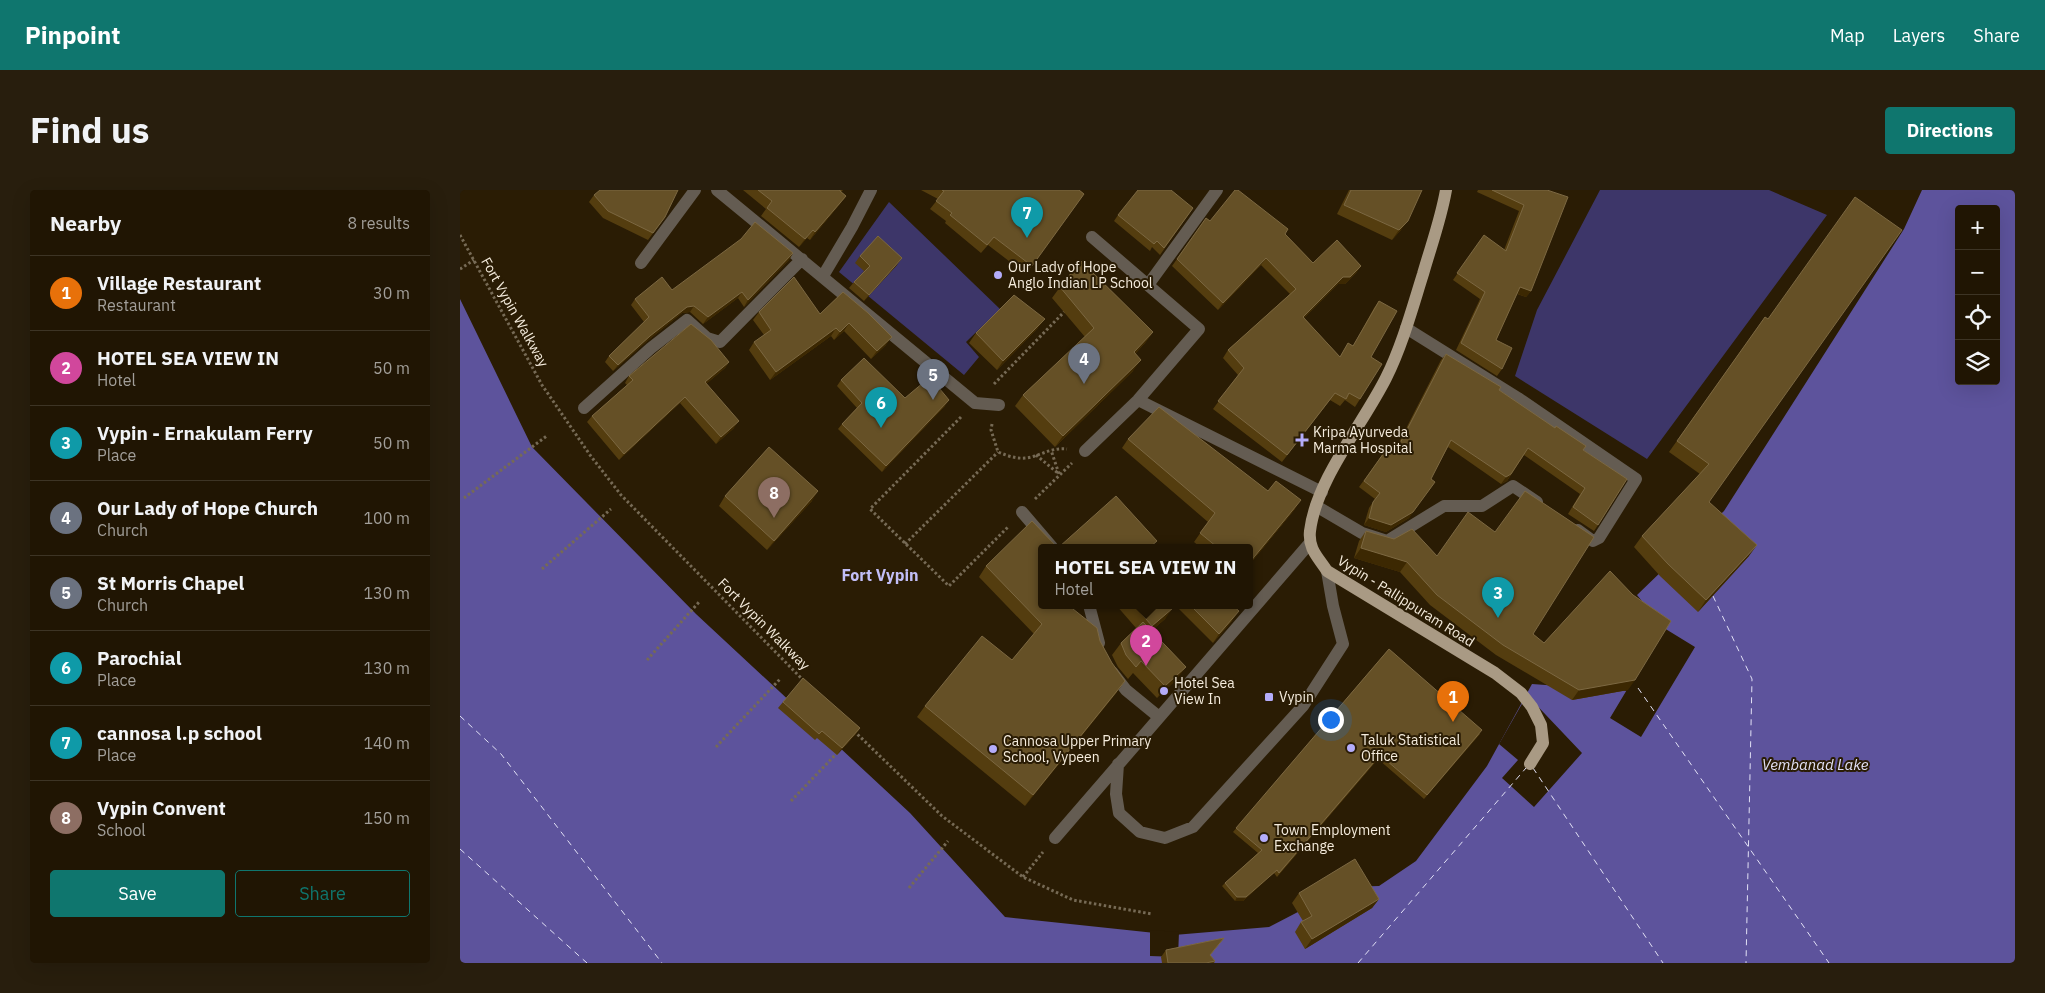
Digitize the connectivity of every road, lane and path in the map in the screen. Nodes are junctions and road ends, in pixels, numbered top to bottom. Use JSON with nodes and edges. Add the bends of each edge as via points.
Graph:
{"nodes":[{"id":1,"x":695,"y":190,"type":"edge"},
{"id":2,"x":717,"y":190,"type":"edge"},
{"id":3,"x":870,"y":190,"type":"edge"},
{"id":4,"x":1217,"y":190,"type":"edge"},
{"id":5,"x":1446,"y":190,"type":"edge"},
{"id":6,"x":460,"y":235,"type":"edge"},
{"id":7,"x":1092,"y":237,"type":"dead end"},
{"id":8,"x":802,"y":259,"type":"junction"},
{"id":9,"x":474,"y":260,"type":"junction"},
{"id":10,"x":641,"y":263,"type":"dead end"},
{"id":11,"x":460,"y":268,"type":"edge"},
{"id":12,"x":823,"y":276,"type":"junction"},
{"id":13,"x":1148,"y":285,"type":"junction"},
{"id":14,"x":1069,"y":308,"type":"edge"},
{"id":15,"x":1406,"y":328,"type":"junction"},
{"id":16,"x":1000,"y":378,"type":"junction"},
{"id":17,"x":1138,"y":400,"type":"junction"},
{"id":18,"x":975,"y":402,"type":"junction"},
{"id":19,"x":999,"y":405,"type":"junction"},
{"id":20,"x":584,"y":408,"type":"dead end"},
{"id":21,"x":548,"y":435,"type":"dead end"},
{"id":22,"x":1051,"y":450,"type":"junction"},
{"id":23,"x":1085,"y":451,"type":"junction"},
{"id":24,"x":998,"y":452,"type":"junction"},
{"id":25,"x":1036,"y":454,"type":"junction"},
{"id":26,"x":1322,"y":492,"type":"junction"},
{"id":27,"x":464,"y":498,"type":"dead end"},
{"id":28,"x":1316,"y":506,"type":"junction"},
{"id":29,"x":1545,"y":508,"type":"edge"},
{"id":30,"x":611,"y":509,"type":"dead end"},
{"id":31,"x":1022,"y":512,"type":"junction"},
{"id":32,"x":1569,"y":524,"type":"edge"},
{"id":33,"x":905,"y":544,"type":"junction"},
{"id":34,"x":1049,"y":544,"type":"edge"},
{"id":35,"x":1309,"y":544,"type":"junction"},
{"id":36,"x":542,"y":569,"type":"dead end"},
{"id":37,"x":1327,"y":571,"type":"junction"},
{"id":38,"x":700,"y":601,"type":"dead end"},
{"id":39,"x":1090,"y":609,"type":"edge"},
{"id":40,"x":1253,"y":609,"type":"edge"},
{"id":41,"x":1253,"y":609,"type":"edge"},
{"id":42,"x":646,"y":660,"type":"dead end"},
{"id":43,"x":781,"y":678,"type":"dead end"},
{"id":44,"x":806,"y":682,"type":"edge"},
{"id":45,"x":1159,"y":717,"type":"junction"},
{"id":46,"x":853,"y":730,"type":"edge"},
{"id":47,"x":716,"y":746,"type":"dead end"},
{"id":48,"x":841,"y":748,"type":"edge"},
{"id":49,"x":1118,"y":764,"type":"junction"},
{"id":50,"x":1530,"y":764,"type":"dead end"},
{"id":51,"x":791,"y":801,"type":"dead end"},
{"id":52,"x":1055,"y":838,"type":"joint"},
{"id":53,"x":948,"y":841,"type":"dead end"},
{"id":54,"x":1022,"y":877,"type":"junction"},
{"id":55,"x":909,"y":888,"type":"dead end"},
{"id":56,"x":1152,"y":914,"type":"dead end"}],
"edges":[{"from":1,"to":10,"type":"street"},
{"from":2,"to":8,"type":"street"},
{"from":3,"to":12,"type":"street"},
{"from":4,"to":13,"type":"street"},
{"from":5,"to":15,"type":"main road"},
{"from":6,"to":9,"type":"path","name":"Fort Vypin Walkway"},
{"from":7,"to":13,"type":"street"},
{"from":8,"to":12,"type":"street"},
{"from":8,"to":20,"type":"street","via":[[720,342],[707,338],[687,320]]},
{"from":9,"to":11,"type":"path"},
{"from":9,"to":44,"type":"path","name":"Fort Vypin Walkway","via":[[542,385],[621,495]]},
{"from":12,"to":18,"type":"street"},
{"from":13,"to":17,"type":"street","via":[[1199,329]]},
{"from":14,"to":16,"type":"path"},
{"from":15,"to":26,"type":"main road","via":[[1386,377]]},
{"from":15,"to":32,"type":"street","via":[[1518,398],[1636,479],[1599,538],[1593,541]]},
{"from":16,"to":18,"type":"path"},
{"from":16,"to":19,"type":"path","via":[[1003,390]]},
{"from":17,"to":23,"type":"street"},
{"from":17,"to":26,"type":"street"},
{"from":18,"to":19,"type":"street"},
{"from":18,"to":33,"type":"path","via":[[870,509]]},
{"from":19,"to":24,"type":"path","via":[[991,430]]},
{"from":21,"to":27,"type":"path"},
{"from":22,"to":23,"type":"path"},
{"from":22,"to":25,"type":"path"},
{"from":22,"to":25,"type":"path","via":[[1059,474]]},
{"from":23,"to":31,"type":"path"},
{"from":24,"to":25,"type":"path","via":[[1015,458]]},
{"from":24,"to":33,"type":"path"},
{"from":26,"to":28,"type":"main road"},
{"from":28,"to":29,"type":"street","via":[[1362,533],[1387,541],[1444,506],[1482,506],[1513,486]]},
{"from":28,"to":35,"type":"main road"},
{"from":30,"to":36,"type":"path"},
{"from":31,"to":33,"type":"path","via":[[949,586]]},
{"from":31,"to":34,"type":"street"},
{"from":35,"to":37,"type":"main road","name":"Vypin - Pallippuram Road"},
{"from":35,"to":41,"type":"street"},
{"from":37,"to":49,"type":"street","via":[[1343,644],[1303,706],[1193,827],[1165,838],[1140,832],[1118,813]]},
{"from":37,"to":50,"type":"main road","name":"Vypin - Pallippuram Road","via":[[1495,673],[1521,693],[1541,725],[1542,742]]},
{"from":38,"to":42,"type":"path"},
{"from":39,"to":45,"type":"street","via":[[1105,660],[1126,690]]},
{"from":40,"to":45,"type":"street"},
{"from":43,"to":47,"type":"path"},
{"from":45,"to":49,"type":"street"},
{"from":46,"to":54,"type":"path","via":[[942,816]]},
{"from":48,"to":51,"type":"path"},
{"from":49,"to":52,"type":"street"},
{"from":52,"to":54,"type":"path"},
{"from":53,"to":55,"type":"path"},
{"from":54,"to":56,"type":"path","via":[[1073,900]]}]}
